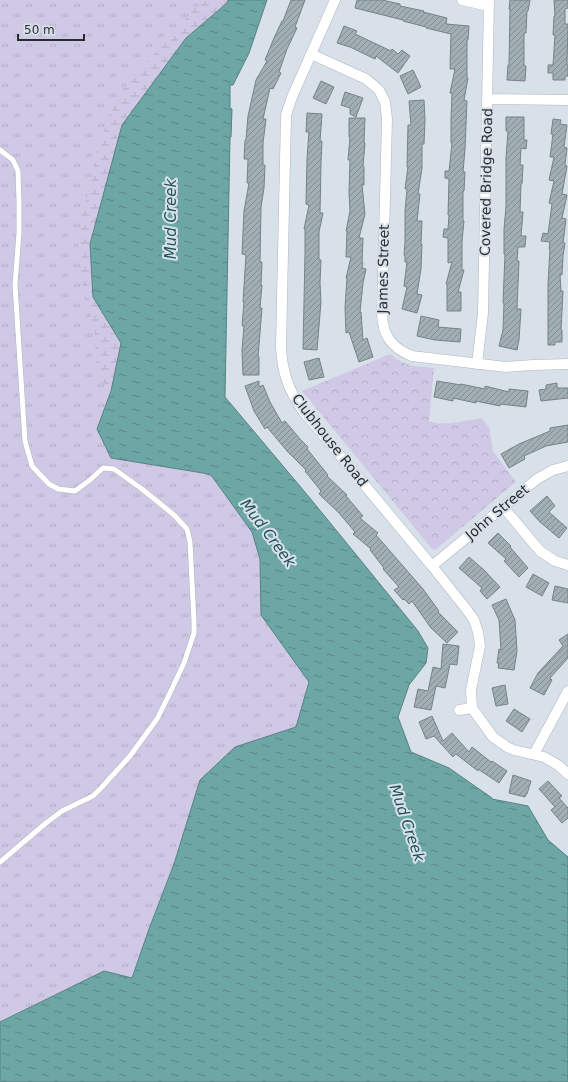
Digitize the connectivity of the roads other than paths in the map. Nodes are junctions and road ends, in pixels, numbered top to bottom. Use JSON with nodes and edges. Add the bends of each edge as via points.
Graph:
{"nodes":[{"id":1,"x":335,"y":0,"type":"edge"},
{"id":2,"x":462,"y":0,"type":"edge"},
{"id":3,"x":489,"y":3,"type":"edge"},
{"id":4,"x":311,"y":54,"type":"junction"},
{"id":5,"x":487,"y":99,"type":"junction"},
{"id":6,"x":568,"y":100,"type":"edge"},
{"id":7,"x":0,"y":150,"type":"edge"},
{"id":8,"x":477,"y":364,"type":"junction"},
{"id":9,"x":568,"y":364,"type":"edge"},
{"id":10,"x":568,"y":466,"type":"edge"},
{"id":11,"x":503,"y":507,"type":"junction"},
{"id":12,"x":568,"y":565,"type":"edge"},
{"id":13,"x":432,"y":566,"type":"junction"},
{"id":14,"x":568,"y":691,"type":"edge"},
{"id":15,"x":472,"y":708,"type":"junction"},
{"id":16,"x":459,"y":710,"type":"dead end"},
{"id":17,"x":534,"y":754,"type":"junction"},
{"id":18,"x":568,"y":774,"type":"edge"},
{"id":19,"x":0,"y":862,"type":"edge"}],
"edges":[{"from":1,"to":4,"type":"street","name":"Clubhouse Road"},
{"from":2,"to":3,"type":"street"},
{"from":3,"to":5,"type":"street","name":"Covered Bridge Road"},
{"from":4,"to":8,"type":"street","name":"James Street","via":[[366,79],[379,90],[385,102],[387,119],[382,325],[387,337],[396,348],[412,356]]},
{"from":4,"to":13,"type":"street","name":"Clubhouse Road","via":[[286,115],[281,346],[284,375],[303,411]]},
{"from":5,"to":6,"type":"street"},
{"from":5,"to":8,"type":"street","name":"Covered Bridge Road","via":[[483,313]]},
{"from":7,"to":19,"type":"lane","via":[[13,160],[18,171],[19,233],[15,285],[25,441],[32,466],[49,484],[66,490],[75,490],[103,468],[114,470],[174,515],[187,530],[190,542],[194,633],[169,695],[130,756],[93,796],[62,811]]},
{"from":8,"to":9,"type":"street","name":"James Street","via":[[511,368]]},
{"from":10,"to":11,"type":"street","name":"John Street","via":[[553,470],[537,479]]},
{"from":11,"to":12,"type":"street","via":[[540,551],[554,561]]},
{"from":11,"to":13,"type":"street","name":"John Street"},
{"from":13,"to":15,"type":"street","name":"Clubhouse Road","via":[[468,610],[478,632],[480,646],[471,690]]},
{"from":14,"to":17,"type":"street"},
{"from":15,"to":16,"type":"street"},
{"from":15,"to":17,"type":"street","via":[[493,737],[514,750]]},
{"from":17,"to":18,"type":"street","via":[[552,761]]}]}
